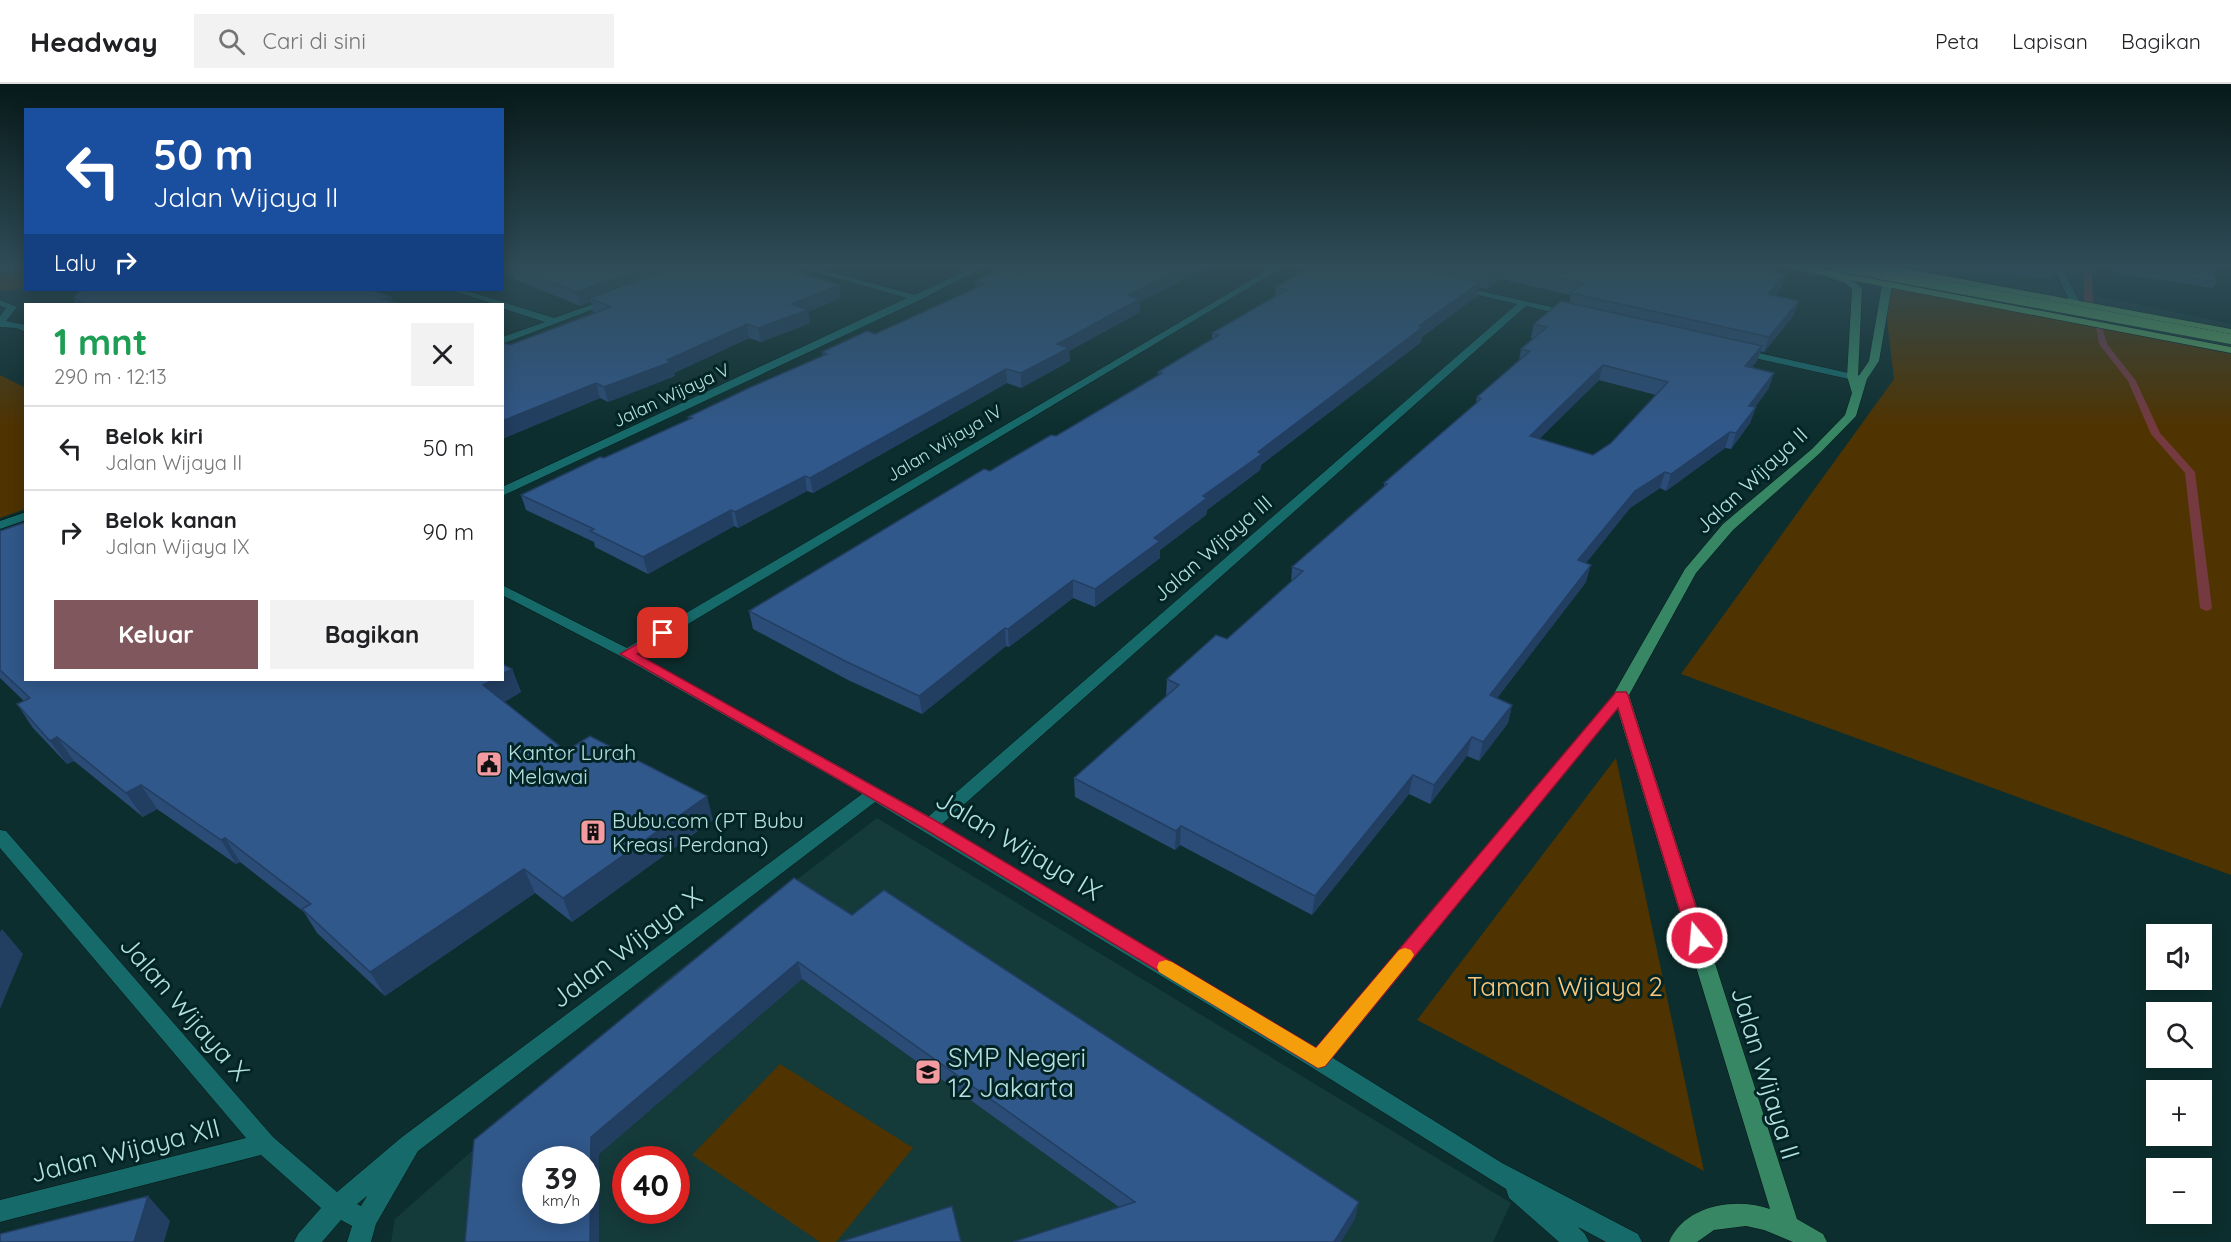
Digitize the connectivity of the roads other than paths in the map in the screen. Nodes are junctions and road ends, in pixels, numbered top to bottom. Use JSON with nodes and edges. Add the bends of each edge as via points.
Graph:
{"nodes":[{"id":1,"x":549,"y":320,"type":"edge"},
{"id":2,"x":560,"y":320,"type":"edge"},
{"id":3,"x":870,"y":320,"type":"edge"},
{"id":4,"x":1190,"y":320,"type":"edge"},
{"id":5,"x":1505,"y":320,"type":"edge"},
{"id":6,"x":1857,"y":320,"type":"edge"},
{"id":7,"x":1881,"y":320,"type":"edge"},
{"id":8,"x":2070,"y":320,"type":"edge"},
{"id":9,"x":2128,"y":320,"type":"edge"},
{"id":10,"x":2165,"y":320,"type":"edge"},
{"id":11,"x":555,"y":322,"type":"junction"},
{"id":12,"x":0,"y":323,"type":"edge"},
{"id":13,"x":24,"y":328,"type":"edge"},
{"id":14,"x":2231,"y":332,"type":"edge"},
{"id":15,"x":504,"y":339,"type":"edge"},
{"id":16,"x":2231,"y":339,"type":"edge"},
{"id":17,"x":1730,"y":350,"type":"edge"},
{"id":18,"x":2231,"y":351,"type":"edge"},
{"id":19,"x":1857,"y":383,"type":"junction"},
{"id":20,"x":504,"y":491,"type":"edge"},
{"id":21,"x":24,"y":517,"type":"edge"},
{"id":22,"x":0,"y":525,"type":"edge"},
{"id":23,"x":504,"y":590,"type":"edge"},
{"id":24,"x":627,"y":654,"type":"junction"},
{"id":25,"x":1621,"y":695,"type":"junction"},
{"id":26,"x":875,"y":794,"type":"junction"},
{"id":27,"x":930,"y":825,"type":"junction"},
{"id":28,"x":0,"y":836,"type":"edge"},
{"id":29,"x":1318,"y":1060,"type":"junction"},
{"id":30,"x":410,"y":1143,"type":"junction"},
{"id":31,"x":265,"y":1144,"type":"junction"},
{"id":32,"x":1494,"y":1171,"type":"junction"},
{"id":33,"x":337,"y":1207,"type":"junction"},
{"id":34,"x":0,"y":1211,"type":"edge"},
{"id":35,"x":366,"y":1220,"type":"junction"},
{"id":36,"x":1787,"y":1226,"type":"junction"},
{"id":37,"x":306,"y":1242,"type":"edge"},
{"id":38,"x":359,"y":1242,"type":"edge"},
{"id":39,"x":1576,"y":1242,"type":"edge"},
{"id":40,"x":1630,"y":1242,"type":"edge"},
{"id":41,"x":1681,"y":1242,"type":"edge"},
{"id":42,"x":1815,"y":1242,"type":"edge"}],
"edges":[{"from":1,"to":11,"type":"street"},
{"from":2,"to":11,"type":"street"},
{"from":3,"to":20,"type":"street","name":"Jalan Wijaya V"},
{"from":4,"to":24,"type":"street","name":"Jalan Wijaya IV"},
{"from":5,"to":27,"type":"street","name":"Jalan Wijaya III"},
{"from":6,"to":19,"type":"street","name":"Jalan Wijaya II"},
{"from":7,"to":19,"type":"street","name":"Jalan Wijaya II","via":[[1874,361]]},
{"from":8,"to":18,"type":"main road"},
{"from":9,"to":16,"type":"main road","bridge":true},
{"from":10,"to":14,"type":"main road"},
{"from":11,"to":15,"type":"street"},
{"from":12,"to":13,"type":"street"},
{"from":17,"to":19,"type":"street"},
{"from":19,"to":25,"type":"street","name":"Jalan Wijaya II","via":[[1850,416],[1816,451],[1728,527],[1690,572]]},
{"from":21,"to":22,"type":"street"},
{"from":23,"to":24,"type":"street","name":"Jalan Wijaya IX"},
{"from":24,"to":26,"type":"street","name":"Jalan Wijaya IX"},
{"from":25,"to":29,"type":"street","name":"Jalan Wijaya II"},
{"from":25,"to":36,"type":"street","name":"Jalan Wijaya II"},
{"from":26,"to":27,"type":"street","name":"Jalan Wijaya IX"},
{"from":26,"to":30,"type":"street","name":"Jalan Wijaya X"},
{"from":27,"to":29,"type":"street","name":"Jalan Wijaya IX"},
{"from":28,"to":31,"type":"street","name":"Jalan Wijaya X"},
{"from":29,"to":32,"type":"street","name":"Jalan Wijaya IX"},
{"from":30,"to":33,"type":"street","name":"Jalan Wijaya X"},
{"from":30,"to":35,"type":"street","name":"Jalan Wijaya X"},
{"from":31,"to":33,"type":"street","name":"Jalan Wijaya X"},
{"from":31,"to":34,"type":"street","name":"Jalan Wijaya XII"},
{"from":32,"to":39,"type":"street","name":"Jalan Wijaya IX"},
{"from":32,"to":40,"type":"street","name":"Jalan Wijaya IX"},
{"from":33,"to":35,"type":"street","name":"Jalan Wijaya X"},
{"from":33,"to":37,"type":"street","name":"Jalan Wijaya X"},
{"from":35,"to":38,"type":"street","name":"Jalan Wijaya X"},
{"from":36,"to":41,"type":"street","via":[[1747,1214],[1728,1214],[1697,1225]]},
{"from":36,"to":42,"type":"street"}]}
